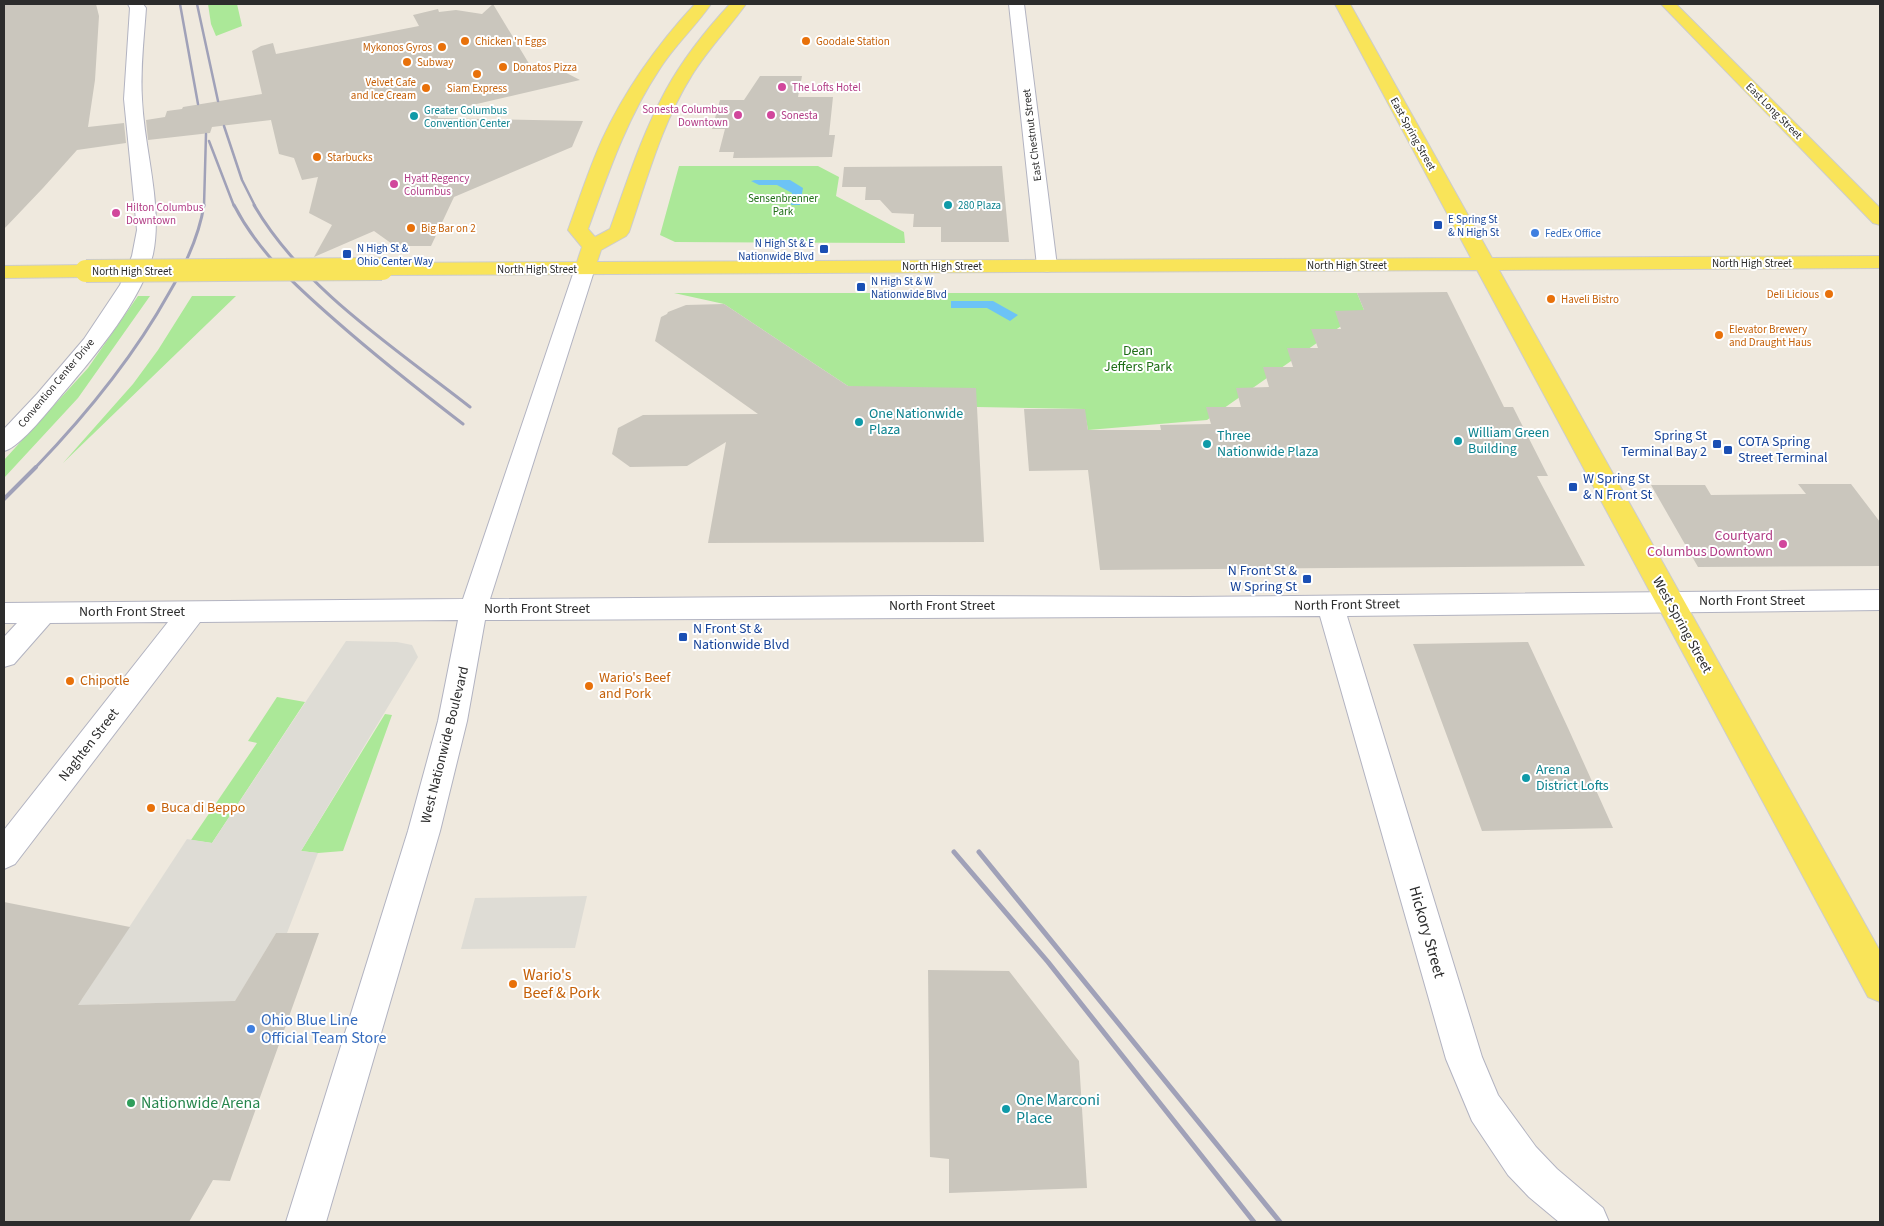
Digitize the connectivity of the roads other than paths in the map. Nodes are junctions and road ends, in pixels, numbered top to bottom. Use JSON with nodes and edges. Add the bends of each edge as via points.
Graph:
{"nodes":[{"id":1,"x":136,"y":4,"type":"edge"},
{"id":2,"x":703,"y":4,"type":"edge"},
{"id":3,"x":738,"y":4,"type":"edge"},
{"id":4,"x":1016,"y":4,"type":"edge"},
{"id":5,"x":1342,"y":4,"type":"edge"},
{"id":6,"x":1668,"y":4,"type":"edge"},
{"id":7,"x":1880,"y":219,"type":"edge"},
{"id":8,"x":592,"y":248,"type":"junction"},
{"id":9,"x":1880,"y":262,"type":"edge"},
{"id":10,"x":1484,"y":264,"type":"junction"},
{"id":11,"x":1047,"y":266,"type":"junction"},
{"id":12,"x":585,"y":268,"type":"junction"},
{"id":13,"x":9,"y":272,"type":"edge"},
{"id":14,"x":4,"y":443,"type":"edge"},
{"id":15,"x":1880,"y":600,"type":"edge"},
{"id":16,"x":1669,"y":601,"type":"junction"},
{"id":17,"x":1330,"y":605,"type":"junction"},
{"id":18,"x":473,"y":609,"type":"junction"},
{"id":19,"x":192,"y":612,"type":"junction"},
{"id":20,"x":4,"y":613,"type":"edge"},
{"id":21,"x":43,"y":613,"type":"junction"},
{"id":22,"x":4,"y":656,"type":"edge"},
{"id":23,"x":4,"y":854,"type":"edge"},
{"id":24,"x":1880,"y":985,"type":"edge"},
{"id":25,"x":306,"y":1222,"type":"edge"},
{"id":26,"x":1589,"y":1222,"type":"edge"}],
"edges":[{"from":1,"to":14,"type":"street","name":"Convention Center Drive","via":[[133,99],[147,244],[136,274],[85,351]]},
{"from":2,"to":8,"type":"main road","via":[[651,69],[612,139],[578,230]]},
{"from":3,"to":8,"type":"main road","via":[[708,39],[671,98],[648,149],[619,232]]},
{"from":4,"to":11,"type":"street","name":"East Chestnut Street"},
{"from":5,"to":10,"type":"main road","name":"East Spring Street"},
{"from":6,"to":7,"type":"main road","name":"East Long Street"},
{"from":8,"to":12,"type":"main road"},
{"from":9,"to":10,"type":"main road","name":"North High Street"},
{"from":10,"to":11,"type":"main road","name":"North High Street"},
{"from":10,"to":16,"type":"main road","name":"West Spring Street"},
{"from":11,"to":12,"type":"main road","name":"North High Street"},
{"from":12,"to":13,"type":"main road","name":"North High Street","bridge":true},
{"from":12,"to":18,"type":"street","name":"West Nationwide Boulevard"},
{"from":15,"to":16,"type":"street","name":"North Front Street"},
{"from":16,"to":17,"type":"street","name":"North Front Street"},
{"from":16,"to":24,"type":"main road","name":"West Spring Street"},
{"from":17,"to":18,"type":"street","name":"North Front Street"},
{"from":17,"to":26,"type":"street","name":"Hickory Street","via":[[1464,1059],[1485,1108],[1522,1161]]},
{"from":18,"to":19,"type":"street","name":"North Front Street"},
{"from":18,"to":25,"type":"street","name":"West Nationwide Boulevard","via":[[468,650],[433,797]]},
{"from":19,"to":21,"type":"street","name":"North Front Street"},
{"from":19,"to":23,"type":"street","name":"Naghten Street"},
{"from":20,"to":21,"type":"street","name":"North Front Street"},
{"from":21,"to":22,"type":"street"}]}
